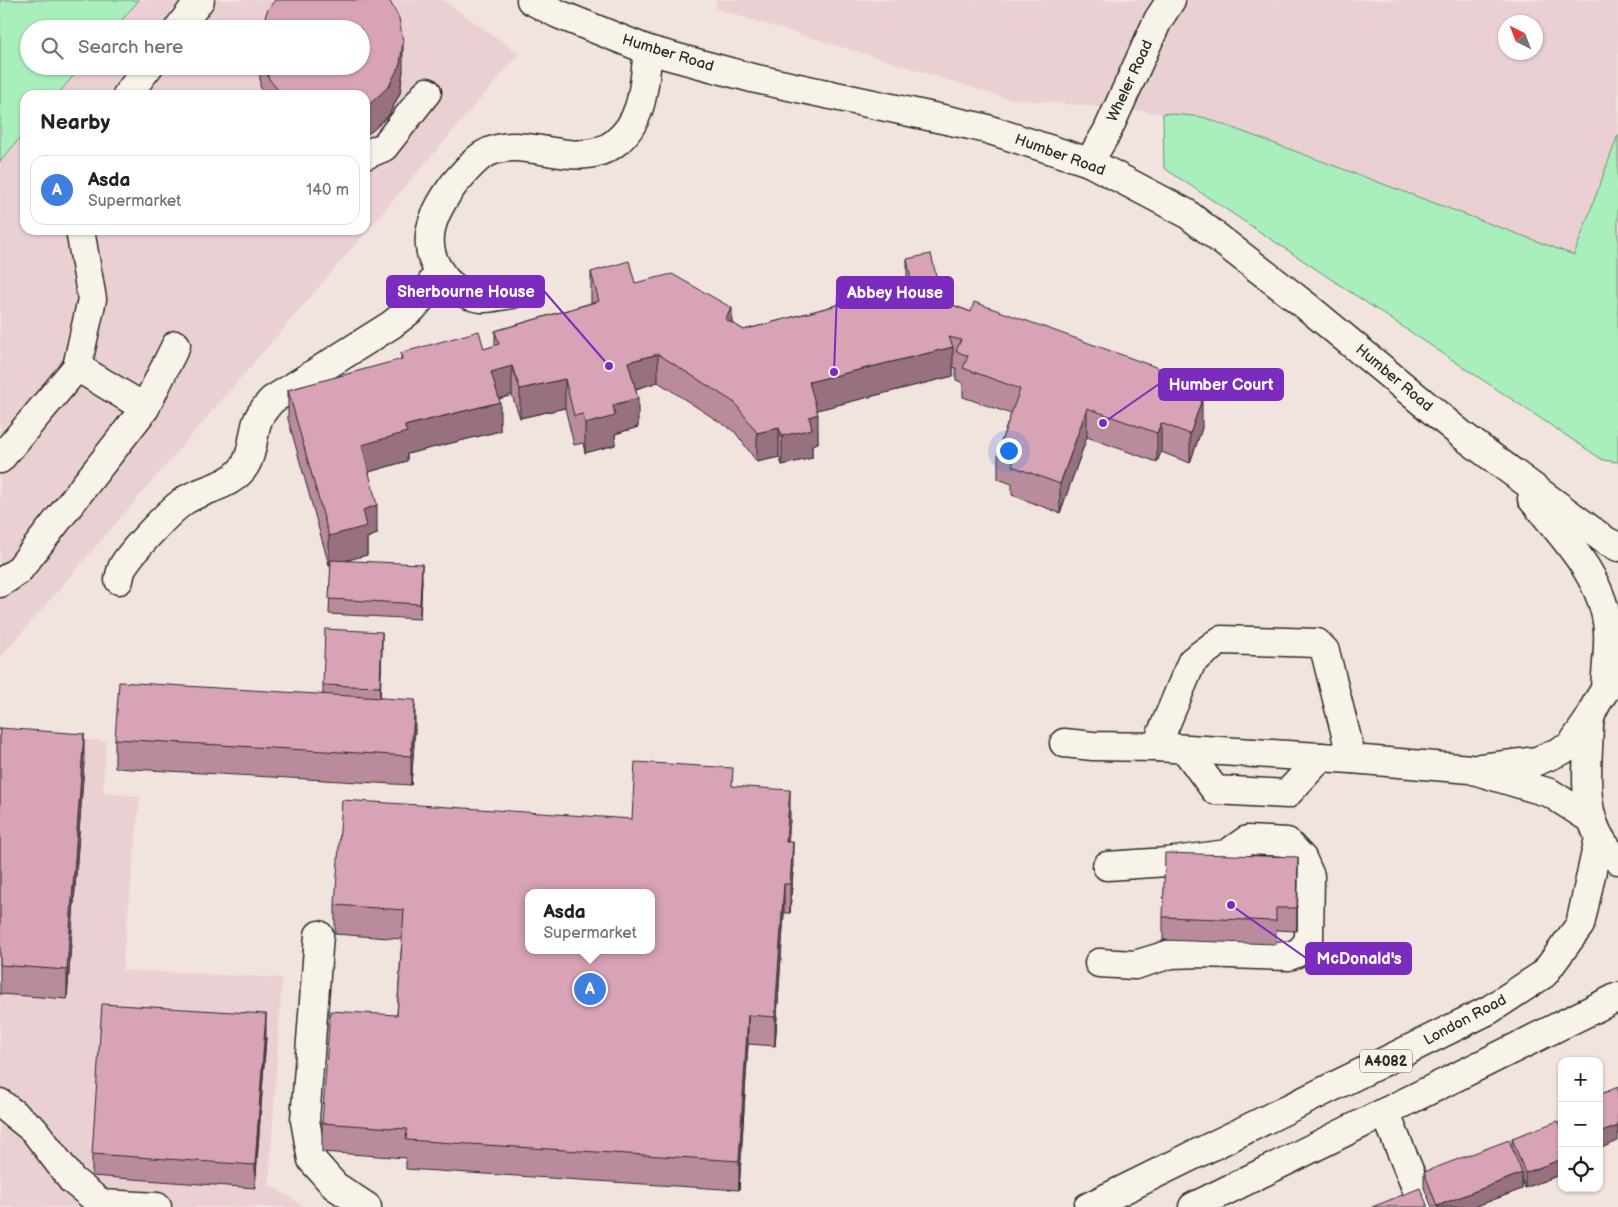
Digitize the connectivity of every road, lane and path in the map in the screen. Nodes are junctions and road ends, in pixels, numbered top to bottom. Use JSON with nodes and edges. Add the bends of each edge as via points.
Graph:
{"nodes":[{"id":1,"x":200,"y":0,"type":"edge"},
{"id":2,"x":531,"y":0,"type":"edge"},
{"id":3,"x":1171,"y":0,"type":"edge"},
{"id":4,"x":185,"y":20,"type":"edge"},
{"id":5,"x":648,"y":50,"type":"junction"},
{"id":6,"x":144,"y":75,"type":"edge"},
{"id":7,"x":135,"y":90,"type":"edge"},
{"id":8,"x":427,"y":92,"type":"dead end"},
{"id":9,"x":370,"y":153,"type":"edge"},
{"id":10,"x":1089,"y":162,"type":"junction"},
{"id":11,"x":81,"y":235,"type":"edge"},
{"id":12,"x":439,"y":271,"type":"junction"},
{"id":13,"x":512,"y":294,"type":"dead end"},
{"id":14,"x":176,"y":345,"type":"dead end"},
{"id":15,"x":77,"y":366,"type":"junction"},
{"id":16,"x":145,"y":408,"type":"junction"},
{"id":17,"x":0,"y":459,"type":"edge"},
{"id":18,"x":1509,"y":470,"type":"junction"},
{"id":19,"x":1618,"y":547,"type":"edge"},
{"id":20,"x":119,"y":580,"type":"dead end"},
{"id":21,"x":0,"y":584,"type":"edge"},
{"id":22,"x":1612,"y":682,"type":"edge"},
{"id":23,"x":1590,"y":718,"type":"junction"},
{"id":24,"x":1064,"y":743,"type":"dead end"},
{"id":25,"x":1156,"y":747,"type":"junction"},
{"id":26,"x":1185,"y":749,"type":"junction"},
{"id":27,"x":1321,"y":757,"type":"junction"},
{"id":28,"x":1352,"y":759,"type":"junction"},
{"id":29,"x":1470,"y":769,"type":"junction"},
{"id":30,"x":1595,"y":829,"type":"junction"},
{"id":31,"x":1618,"y":860,"type":"edge"},
{"id":32,"x":1107,"y":866,"type":"dead end"},
{"id":33,"x":1280,"y":868,"type":"edge"},
{"id":34,"x":1309,"y":870,"type":"junction"},
{"id":35,"x":319,"y":935,"type":"dead end"},
{"id":36,"x":1099,"y":963,"type":"dead end"},
{"id":37,"x":1618,"y":997,"type":"edge"},
{"id":38,"x":0,"y":1103,"type":"edge"},
{"id":39,"x":1385,"y":1112,"type":"junction"},
{"id":40,"x":157,"y":1207,"type":"edge"},
{"id":41,"x":367,"y":1207,"type":"edge"},
{"id":42,"x":1088,"y":1207,"type":"edge"},
{"id":43,"x":1193,"y":1207,"type":"edge"},
{"id":44,"x":1424,"y":1207,"type":"edge"}],
"edges":[{"from":1,"to":4,"type":"main road"},
{"from":2,"to":5,"type":"main road","name":"Humber Road"},
{"from":3,"to":10,"type":"main road","name":"Wheler Road","via":[[1158,20],[1107,132]]},
{"from":5,"to":10,"type":"main road","name":"Humber Road","via":[[752,78],[984,128]]},
{"from":5,"to":12,"type":"main road","via":[[637,116],[625,135],[600,153],[580,156],[500,147],[465,171],[433,218],[431,256]]},
{"from":6,"to":7,"type":"main road"},
{"from":8,"to":9,"type":"main road","via":[[384,147]]},
{"from":10,"to":18,"type":"main road","name":"Humber Road","via":[[1186,213]]},
{"from":11,"to":15,"type":"main road","via":[[92,299]]},
{"from":12,"to":13,"type":"main road","via":[[449,283],[466,294],[482,298]]},
{"from":12,"to":20,"type":"main road","via":[[413,308],[391,325],[272,400],[257,422],[250,454],[241,471],[226,483],[187,498],[132,552]]},
{"from":14,"to":16,"type":"main road"},
{"from":15,"to":16,"type":"main road"},
{"from":15,"to":17,"type":"main road"},
{"from":16,"to":21,"type":"main road","via":[[18,571]]},
{"from":18,"to":19,"type":"main road","name":"Humber Road"},
{"from":18,"to":22,"type":"main road","name":"Humber Road","via":[[1580,558],[1598,592],[1608,632]]},
{"from":22,"to":23,"type":"main road"},
{"from":23,"to":29,"type":"main road","via":[[1570,746],[1537,761]]},
{"from":23,"to":30,"type":"main road","via":[[1586,790]]},
{"from":24,"to":25,"type":"main road"},
{"from":25,"to":26,"type":"main road"},
{"from":25,"to":28,"type":"main road","via":[[1192,661],[1221,640],[1317,643],[1325,651]]},
{"from":26,"to":27,"type":"main road"},
{"from":26,"to":27,"type":"main road","via":[[1215,790],[1287,794]]},
{"from":27,"to":28,"type":"main road"},
{"from":28,"to":29,"type":"main road"},
{"from":29,"to":30,"type":"main road","via":[[1550,793]]},
{"from":30,"to":31,"type":"main road"},
{"from":30,"to":42,"type":"main road","name":"London Road","number":"A4082","via":[[1580,925],[1544,974],[1488,1010]]},
{"from":32,"to":34,"type":"main road","via":[[1238,860],[1247,840],[1287,842]]},
{"from":33,"to":34,"type":"main road","via":[[1292,863],[1301,864]]},
{"from":34,"to":36,"type":"main road","via":[[1309,939],[1298,954],[1171,954],[1135,964]]},
{"from":35,"to":41,"type":"main road","via":[[305,1120],[312,1160],[335,1186]]},
{"from":37,"to":39,"type":"main road"},
{"from":38,"to":40,"type":"main road","via":[[34,1130],[72,1180],[102,1204]]},
{"from":39,"to":43,"type":"main road"},
{"from":39,"to":44,"type":"main road"}]}
